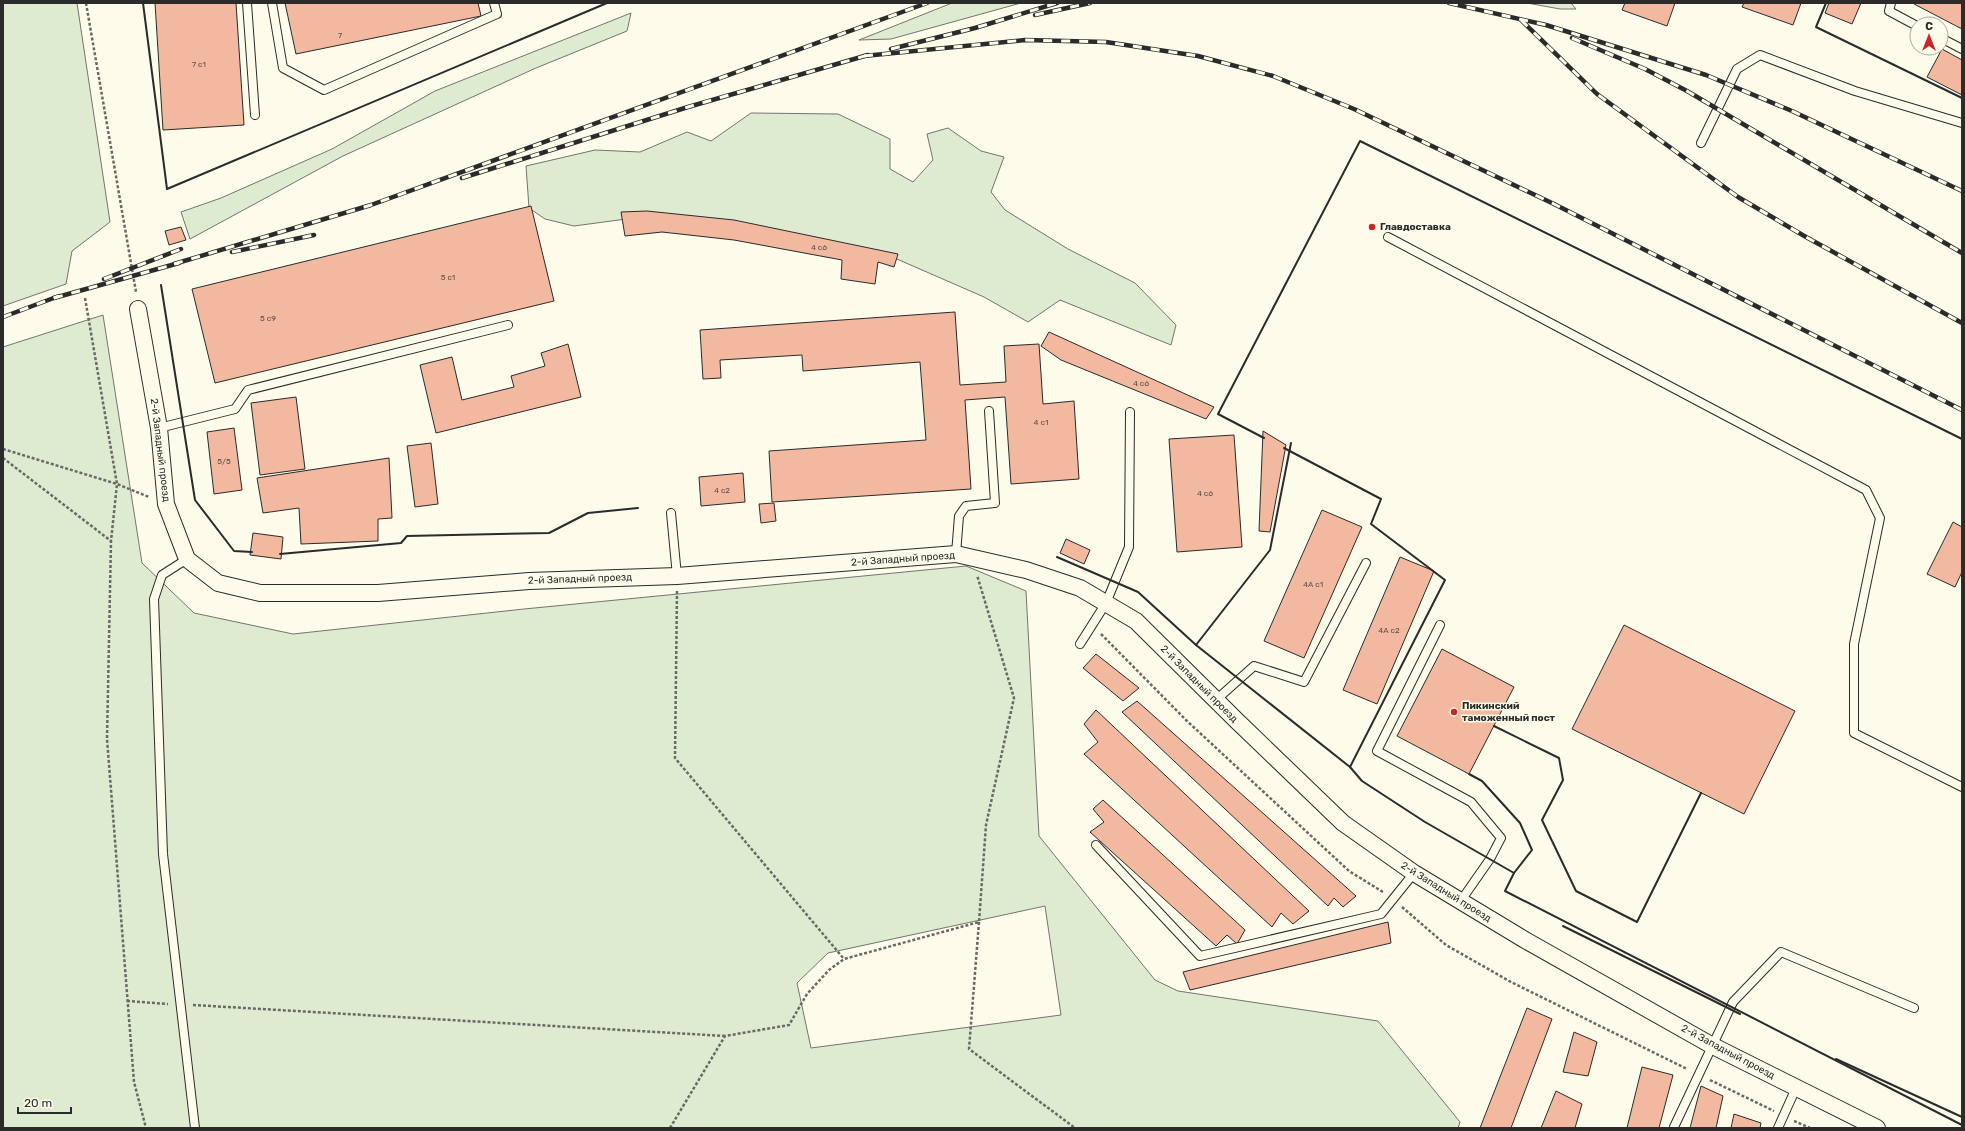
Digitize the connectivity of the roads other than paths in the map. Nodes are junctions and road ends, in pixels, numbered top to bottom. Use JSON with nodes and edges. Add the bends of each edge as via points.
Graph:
{"nodes":[{"id":1,"x":247,"y":3,"type":"edge"},
{"id":2,"x":272,"y":3,"type":"edge"},
{"id":3,"x":494,"y":3,"type":"edge"},
{"id":4,"x":1891,"y":3,"type":"edge"},
{"id":5,"x":1909,"y":22,"type":"edge"},
{"id":6,"x":1949,"y":42,"type":"edge"},
{"id":7,"x":1962,"y":49,"type":"edge"},
{"id":8,"x":255,"y":116,"type":"dead end"},
{"id":9,"x":1962,"y":123,"type":"edge"},
{"id":10,"x":1701,"y":143,"type":"dead end"},
{"id":11,"x":1388,"y":237,"type":"dead end"},
{"id":12,"x":138,"y":309,"type":"road end"},
{"id":13,"x":508,"y":325,"type":"dead end"},
{"id":14,"x":989,"y":411,"type":"dead end"},
{"id":15,"x":1130,"y":412,"type":"dead end"},
{"id":16,"x":159,"y":428,"type":"junction"},
{"id":17,"x":671,"y":514,"type":"dead end"},
{"id":18,"x":956,"y":554,"type":"junction"},
{"id":19,"x":187,"y":559,"type":"junction"},
{"id":20,"x":1366,"y":563,"type":"dead end"},
{"id":21,"x":677,"y":576,"type":"junction"},
{"id":22,"x":1106,"y":603,"type":"junction"},
{"id":23,"x":1440,"y":625,"type":"dead end"},
{"id":24,"x":1080,"y":644,"type":"dead end"},
{"id":25,"x":1216,"y":700,"type":"junction"},
{"id":26,"x":1962,"y":787,"type":"edge"},
{"id":27,"x":1096,"y":845,"type":"dead end"},
{"id":28,"x":1414,"y":873,"type":"junction"},
{"id":29,"x":1460,"y":902,"type":"junction"},
{"id":30,"x":1914,"y":1008,"type":"dead end"},
{"id":31,"x":1711,"y":1045,"type":"junction"},
{"id":32,"x":1796,"y":1088,"type":"junction"},
{"id":33,"x":1674,"y":1127,"type":"dead end"},
{"id":34,"x":194,"y":1128,"type":"edge"},
{"id":35,"x":1778,"y":1128,"type":"edge"},
{"id":36,"x":1877,"y":1128,"type":"edge"}],
"edges":[{"from":1,"to":8,"type":"lane"},
{"from":2,"to":3,"type":"lane","via":[[283,68],[324,90],[497,14]]},
{"from":4,"to":5,"type":"lane","via":[[1889,12]]},
{"from":6,"to":7,"type":"lane"},
{"from":9,"to":10,"type":"lane","via":[[1855,91],[1760,55],[1738,69]]},
{"from":11,"to":26,"type":"lane","via":[[1866,490],[1880,518],[1854,644],[1854,733]]},
{"from":12,"to":16,"type":"street","name":"2-й Западный проезд"},
{"from":13,"to":16,"type":"lane","via":[[248,390],[235,409]]},
{"from":14,"to":18,"type":"lane","via":[[995,503],[966,506],[959,516]]},
{"from":15,"to":22,"type":"lane","via":[[1129,547]]},
{"from":16,"to":19,"type":"street","name":"2-й Западный проезд","via":[[166,504]]},
{"from":17,"to":21,"type":"lane"},
{"from":18,"to":21,"type":"street","name":"2-й Западный проезд"},
{"from":18,"to":22,"type":"street","name":"2-й Западный проезд","via":[[1026,570],[1080,588]]},
{"from":19,"to":21,"type":"street","name":"2-й Западный проезд","via":[[218,584],[260,593],[378,593],[529,580]]},
{"from":19,"to":34,"type":"lane","via":[[162,575],[154,599],[163,854]]},
{"from":20,"to":25,"type":"lane","via":[[1304,682],[1254,666]]},
{"from":22,"to":24,"type":"lane"},
{"from":22,"to":25,"type":"street","name":"2-й Западный проезд","via":[[1136,621]]},
{"from":23,"to":29,"type":"lane","via":[[1377,751],[1471,802],[1501,838],[1490,859]]},
{"from":25,"to":28,"type":"street","name":"2-й Западный проезд","via":[[1344,822]]},
{"from":27,"to":28,"type":"lane","via":[[1200,956],[1381,914]]},
{"from":28,"to":29,"type":"street","name":"2-й Западный проезд"},
{"from":29,"to":31,"type":"street","name":"2-й Западный проезд"},
{"from":30,"to":31,"type":"lane","via":[[1781,952],[1732,1002]]},
{"from":31,"to":32,"type":"street","name":"2-й Западный проезд"},
{"from":31,"to":33,"type":"lane"},
{"from":32,"to":35,"type":"lane"},
{"from":32,"to":36,"type":"street","name":"2-й Западный проезд"}]}
